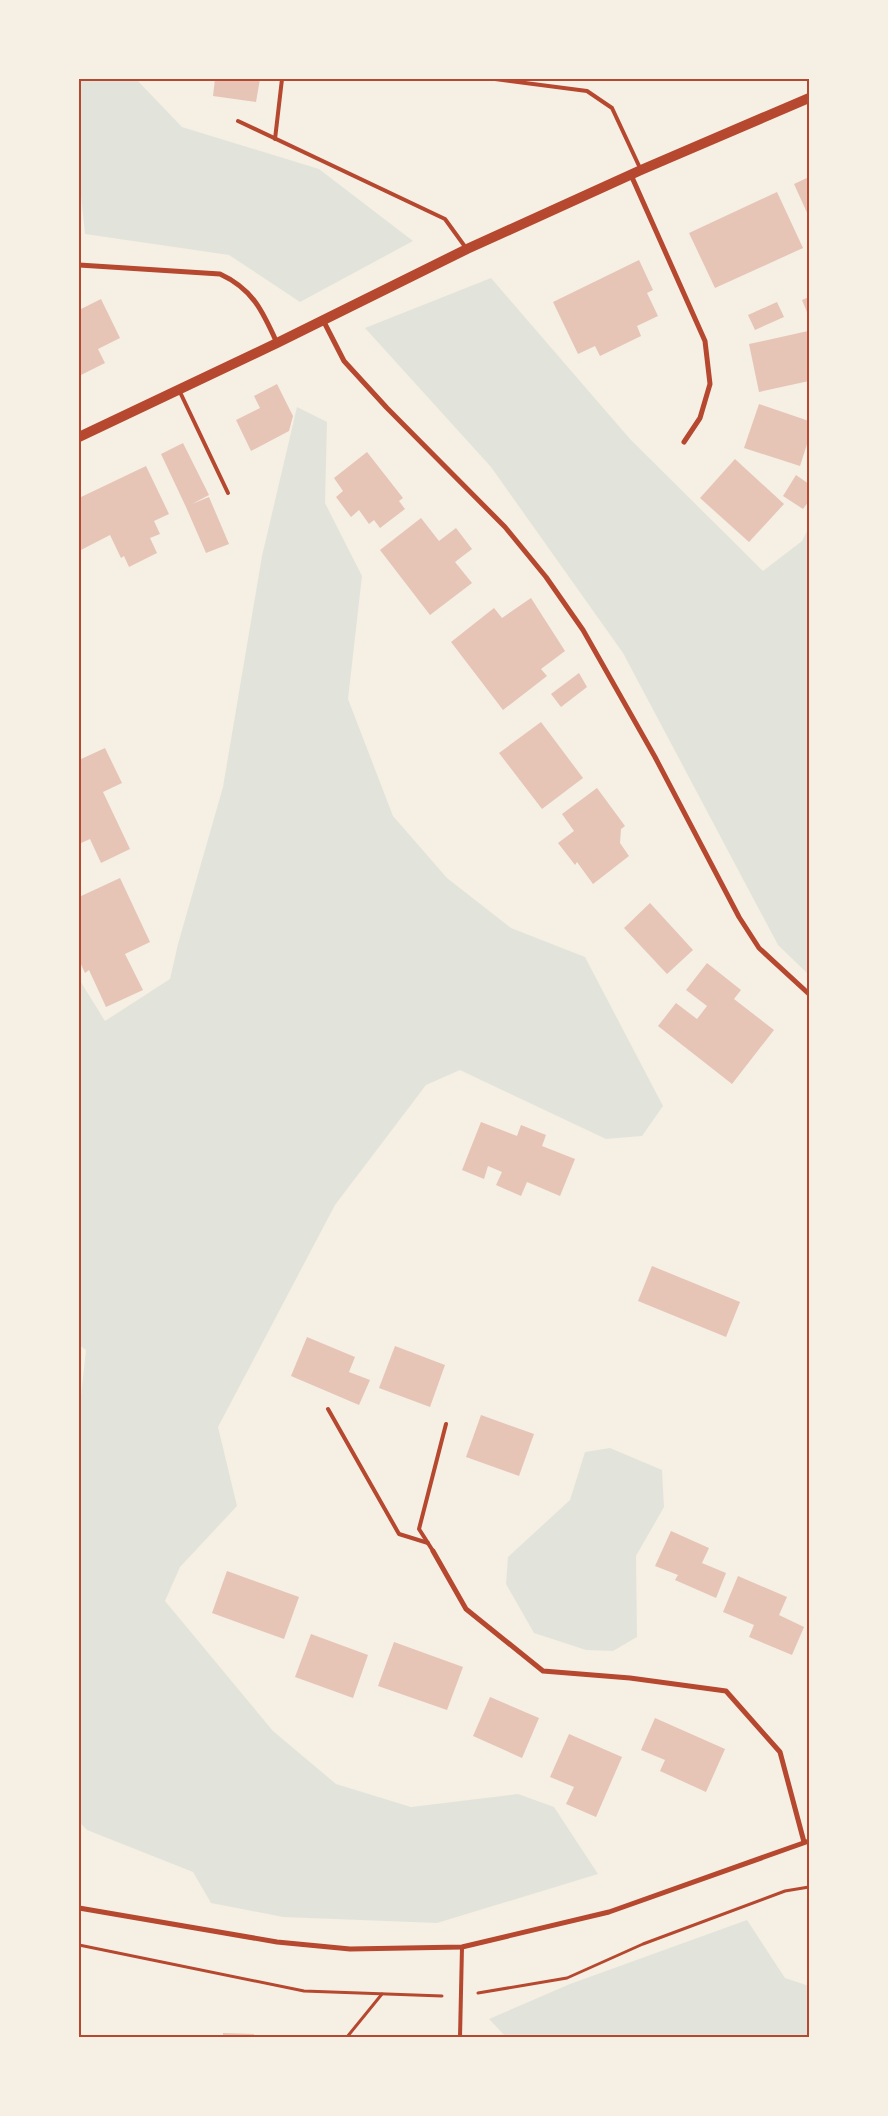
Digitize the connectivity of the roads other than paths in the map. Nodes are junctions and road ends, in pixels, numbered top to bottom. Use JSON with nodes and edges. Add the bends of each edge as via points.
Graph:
{"nodes":[{"id":1,"x":282,"y":79,"type":"edge"},
{"id":2,"x":495,"y":79,"type":"edge"},
{"id":3,"x":809,"y":98,"type":"edge"},
{"id":4,"x":238,"y":121,"type":"dead end"},
{"id":5,"x":276,"y":139,"type":"junction"},
{"id":6,"x":641,"y":170,"type":"junction"},
{"id":7,"x":631,"y":175,"type":"junction"},
{"id":8,"x":467,"y":250,"type":"junction"},
{"id":9,"x":79,"y":265,"type":"edge"},
{"id":10,"x":323,"y":320,"type":"junction"},
{"id":11,"x":277,"y":343,"type":"junction"},
{"id":12,"x":178,"y":388,"type":"junction"},
{"id":13,"x":79,"y":437,"type":"edge"},
{"id":14,"x":684,"y":442,"type":"dead end"},
{"id":15,"x":228,"y":493,"type":"dead end"},
{"id":16,"x":809,"y":994,"type":"edge"},
{"id":17,"x":328,"y":1409,"type":"dead end"},
{"id":18,"x":446,"y":1424,"type":"dead end"},
{"id":19,"x":428,"y":1543,"type":"junction"},
{"id":20,"x":433,"y":1551,"type":"joint"},
{"id":21,"x":806,"y":1841,"type":"edge"},
{"id":22,"x":79,"y":1908,"type":"edge"},
{"id":23,"x":462,"y":1947,"type":"junction"},
{"id":24,"x":460,"y":2037,"type":"edge"}],
"edges":[{"from":1,"to":5,"type":"lane"},
{"from":2,"to":6,"type":"lane","via":[[586,91],[612,108]]},
{"from":3,"to":6,"type":"main road"},
{"from":4,"to":5,"type":"lane"},
{"from":5,"to":8,"type":"lane","via":[[446,219]]},
{"from":6,"to":7,"type":"main road"},
{"from":7,"to":8,"type":"main road"},
{"from":7,"to":14,"type":"street","via":[[705,341],[710,384],[700,418]]},
{"from":8,"to":10,"type":"main road"},
{"from":9,"to":11,"type":"street","via":[[220,274],[237,282],[250,294]]},
{"from":10,"to":11,"type":"main road"},
{"from":10,"to":16,"type":"street","via":[[344,361],[505,527],[546,577],[607,670],[740,917],[760,948]]},
{"from":11,"to":12,"type":"main road"},
{"from":12,"to":13,"type":"main road"},
{"from":12,"to":15,"type":"lane"},
{"from":17,"to":19,"type":"lane","via":[[399,1534]]},
{"from":18,"to":19,"type":"lane","via":[[419,1529]]},
{"from":19,"to":20,"type":"lane"},
{"from":20,"to":21,"type":"street","via":[[466,1609],[543,1671],[726,1691],[780,1752]]},
{"from":21,"to":23,"type":"street","via":[[609,1912]]},
{"from":22,"to":23,"type":"street","via":[[277,1942],[350,1949]]},
{"from":23,"to":24,"type":"lane"}]}
